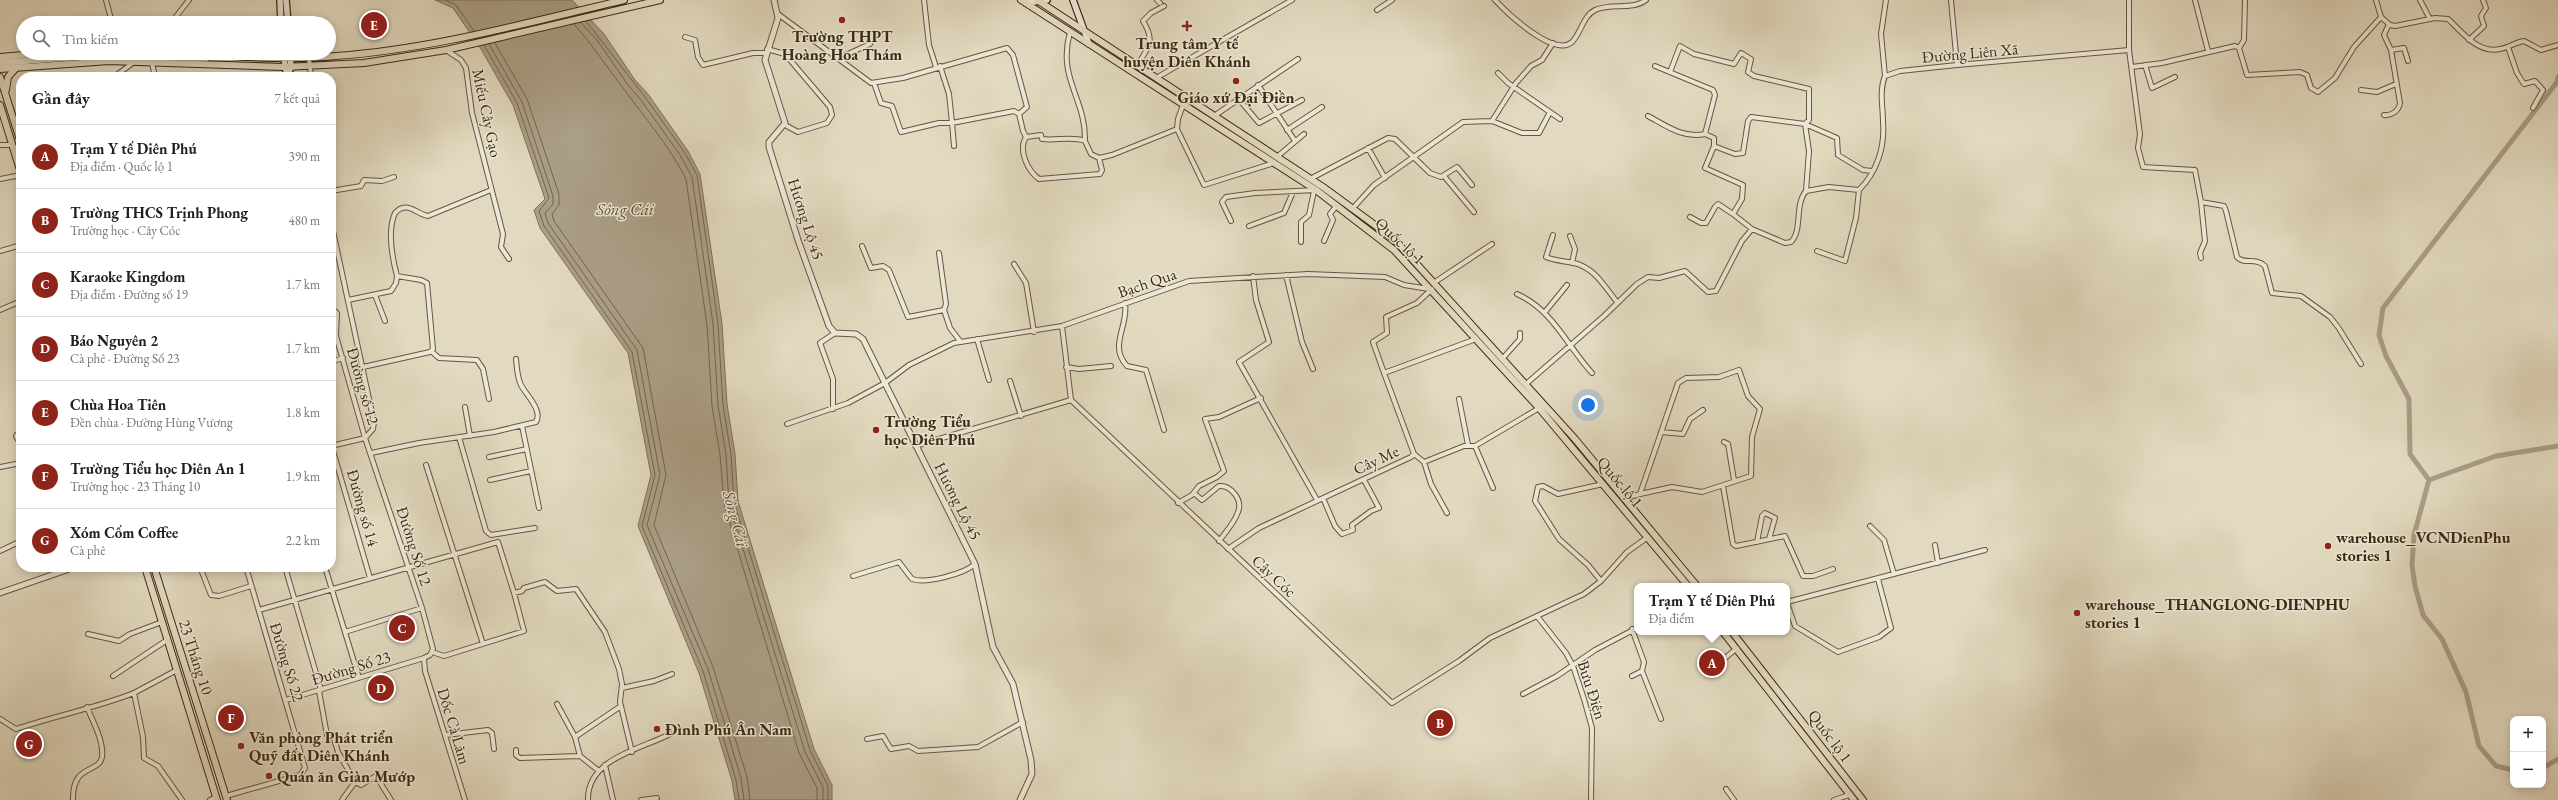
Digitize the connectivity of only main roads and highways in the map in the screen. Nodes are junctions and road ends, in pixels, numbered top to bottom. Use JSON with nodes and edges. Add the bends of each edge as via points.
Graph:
{"nodes":[{"id":1,"x":280,"y":0,"type":"edge"},
{"id":2,"x":286,"y":0,"type":"edge"},
{"id":3,"x":624,"y":0,"type":"edge"},
{"id":4,"x":660,"y":0,"type":"edge"},
{"id":5,"x":1047,"y":0,"type":"edge"},
{"id":6,"x":1073,"y":0,"type":"edge"},
{"id":7,"x":1038,"y":1,"type":"edge"},
{"id":8,"x":1023,"y":2,"type":"edge"},
{"id":9,"x":281,"y":16,"type":"edge"},
{"id":10,"x":287,"y":16,"type":"edge"},
{"id":11,"x":1086,"y":33,"type":"junction"},
{"id":12,"x":1089,"y":44,"type":"junction"},
{"id":13,"x":336,"y":54,"type":"edge"},
{"id":14,"x":16,"y":56,"type":"edge"},
{"id":15,"x":0,"y":57,"type":"edge"},
{"id":16,"x":29,"y":60,"type":"edge"},
{"id":17,"x":198,"y":60,"type":"edge"},
{"id":18,"x":287,"y":60,"type":"edge"},
{"id":19,"x":0,"y":62,"type":"edge"},
{"id":20,"x":224,"y":65,"type":"junction"},
{"id":21,"x":287,"y":67,"type":"junction"},
{"id":22,"x":16,"y":68,"type":"junction"},
{"id":23,"x":0,"y":69,"type":"edge"},
{"id":24,"x":287,"y":72,"type":"edge"},
{"id":25,"x":0,"y":77,"type":"edge"},
{"id":26,"x":5,"y":93,"type":"junction"},
{"id":27,"x":0,"y":105,"type":"edge"},
{"id":28,"x":16,"y":122,"type":"edge"},
{"id":29,"x":16,"y":158,"type":"edge"},
{"id":30,"x":1542,"y":406,"type":"junction"},
{"id":31,"x":147,"y":572,"type":"edge"},
{"id":32,"x":156,"y":572,"type":"edge"},
{"id":33,"x":1686,"y":583,"type":"edge"},
{"id":34,"x":1695,"y":583,"type":"edge"},
{"id":35,"x":1726,"y":635,"type":"edge"},
{"id":36,"x":1734,"y":635,"type":"edge"},
{"id":37,"x":212,"y":749,"type":"junction"},
{"id":38,"x":203,"y":752,"type":"junction"},
{"id":39,"x":227,"y":798,"type":"edge"},
{"id":40,"x":1851,"y":798,"type":"edge"},
{"id":41,"x":214,"y":799,"type":"edge"},
{"id":42,"x":1863,"y":800,"type":"edge"}],
"edges":[{"from":1,"to":9,"type":"main road"},
{"from":2,"to":10,"type":"main road"},
{"from":3,"to":13,"type":"main road","via":[[451,40],[389,51]]},
{"from":4,"to":21,"type":"main road","via":[[449,49],[364,63]]},
{"from":5,"to":7,"type":"main road"},
{"from":6,"to":11,"type":"main road"},
{"from":7,"to":8,"type":"main road"},
{"from":7,"to":11,"type":"main road","name":"Quốc lộ 1"},
{"from":8,"to":12,"type":"main road","name":"Quốc lộ 1"},
{"from":11,"to":12,"type":"main road"},
{"from":11,"to":30,"type":"main road","name":"Quốc lộ 1","via":[[1278,156],[1354,207],[1394,239],[1503,358]]},
{"from":12,"to":30,"type":"main road","name":"Quốc lộ 1","via":[[1337,204],[1394,250]]},
{"from":14,"to":15,"type":"main road"},
{"from":16,"to":19,"type":"main road"},
{"from":17,"to":20,"type":"main road"},
{"from":18,"to":21,"type":"main road"},
{"from":20,"to":21,"type":"main road"},
{"from":20,"to":22,"type":"main road","via":[[87,62]]},
{"from":21,"to":24,"type":"main road"},
{"from":22,"to":23,"type":"main road"},
{"from":22,"to":26,"type":"main road","via":[[8,77]]},
{"from":25,"to":26,"type":"main road"},
{"from":26,"to":28,"type":"main road"},
{"from":27,"to":29,"type":"main road"},
{"from":30,"to":33,"type":"main road","name":"Quốc lộ 1"},
{"from":30,"to":34,"type":"main road","name":"Quốc lộ 1","via":[[1626,498]]},
{"from":31,"to":38,"type":"main road","name":"23 Tháng 10"},
{"from":32,"to":37,"type":"main road","name":"23 Tháng 10"},
{"from":35,"to":40,"type":"main road","name":"Quốc lộ 1"},
{"from":36,"to":42,"type":"main road","name":"Quốc lộ 1"},
{"from":37,"to":38,"type":"main road"},
{"from":37,"to":39,"type":"main road","name":"23 Tháng 10"},
{"from":38,"to":41,"type":"main road","name":"23 Tháng 10"}]}
